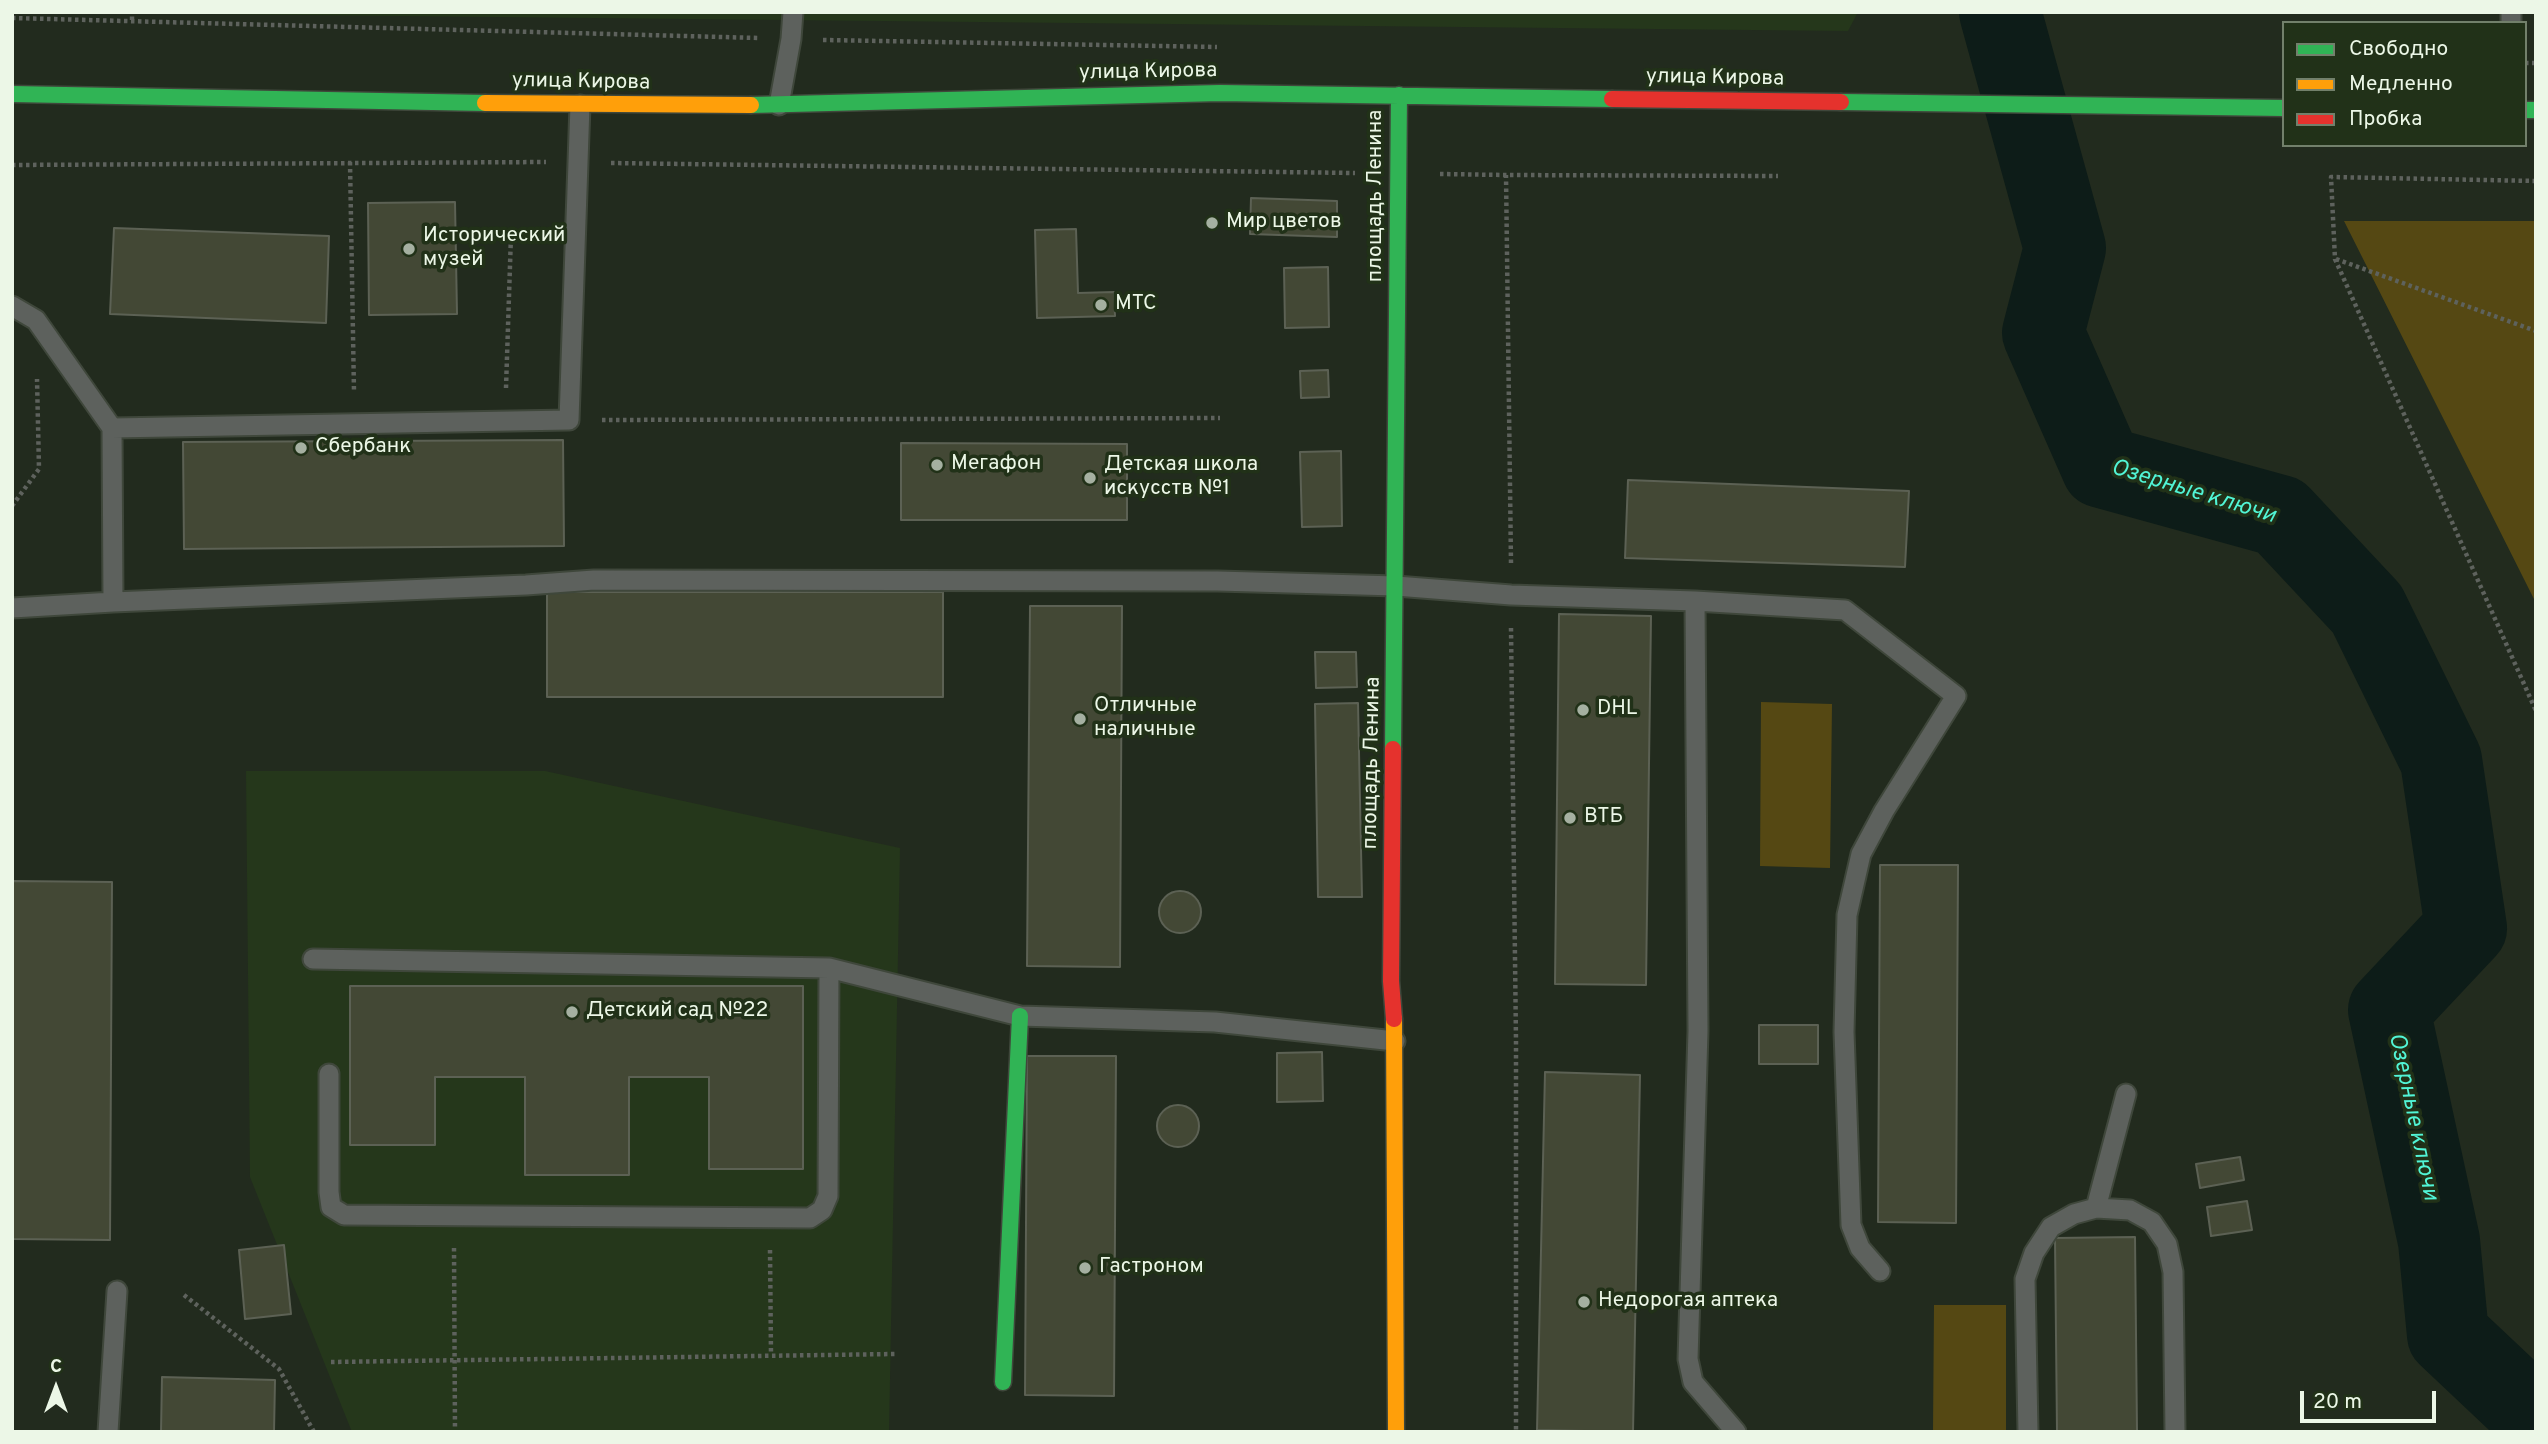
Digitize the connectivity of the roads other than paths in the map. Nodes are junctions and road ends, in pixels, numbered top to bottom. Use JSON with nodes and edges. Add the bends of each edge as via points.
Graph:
{"nodes":[{"id":1,"x":793,"y":12,"type":"edge"},
{"id":2,"x":12,"y":94,"type":"edge"},
{"id":3,"x":1399,"y":95,"type":"junction"},
{"id":4,"x":580,"y":105,"type":"junction"},
{"id":5,"x":779,"y":105,"type":"junction"},
{"id":6,"x":2282,"y":108,"type":"edge"},
{"id":7,"x":12,"y":306,"type":"edge"},
{"id":8,"x":112,"y":428,"type":"junction"},
{"id":9,"x":1396,"y":586,"type":"junction"},
{"id":10,"x":1695,"y":601,"type":"junction"},
{"id":11,"x":113,"y":602,"type":"junction"},
{"id":12,"x":12,"y":608,"type":"edge"},
{"id":13,"x":313,"y":959,"type":"dead end"},
{"id":14,"x":829,"y":968,"type":"junction"},
{"id":15,"x":1020,"y":1016,"type":"junction"},
{"id":16,"x":1395,"y":1041,"type":"junction"},
{"id":17,"x":329,"y":1074,"type":"dead end"},
{"id":18,"x":2126,"y":1094,"type":"dead end"},
{"id":19,"x":2096,"y":1208,"type":"junction"},
{"id":20,"x":1880,"y":1271,"type":"dead end"},
{"id":21,"x":117,"y":1291,"type":"dead end"},
{"id":22,"x":1003,"y":1382,"type":"dead end"},
{"id":23,"x":108,"y":1432,"type":"edge"},
{"id":24,"x":1396,"y":1432,"type":"edge"},
{"id":25,"x":1736,"y":1432,"type":"edge"},
{"id":26,"x":2028,"y":1432,"type":"edge"},
{"id":27,"x":2175,"y":1432,"type":"edge"}],
"edges":[{"from":1,"to":5,"type":"lane"},
{"from":2,"to":4,"type":"main road","name":"улица Кирова"},
{"from":3,"to":5,"type":"main road","name":"улица Кирова","via":[[1194,93]]},
{"from":3,"to":6,"type":"main road","name":"улица Кирова"},
{"from":3,"to":9,"type":"main road","name":"площадь Ленина"},
{"from":4,"to":5,"type":"main road","name":"улица Кирова"},
{"from":4,"to":8,"type":"lane","via":[[569,420]]},
{"from":7,"to":8,"type":"lane","via":[[36,320]]},
{"from":8,"to":11,"type":"lane"},
{"from":9,"to":10,"type":"lane"},
{"from":9,"to":11,"type":"lane","via":[[1204,581],[594,580]]},
{"from":9,"to":16,"type":"main road","name":"площадь Ленина","via":[[1391,981]]},
{"from":10,"to":20,"type":"lane","via":[[1845,610],[1956,696],[1861,854],[1847,915],[1844,1032],[1851,1225],[1860,1248]]},
{"from":10,"to":25,"type":"lane","via":[[1698,1031],[1688,1359],[1693,1382]]},
{"from":11,"to":12,"type":"lane"},
{"from":13,"to":14,"type":"lane"},
{"from":14,"to":15,"type":"lane"},
{"from":14,"to":17,"type":"lane","via":[[828,1196],[822,1210],[810,1218],[344,1215],[331,1207],[329,1192]]},
{"from":15,"to":16,"type":"lane","via":[[1215,1022]]},
{"from":15,"to":22,"type":"main road"},
{"from":16,"to":24,"type":"main road","name":"площадь Ленина"},
{"from":18,"to":19,"type":"lane"},
{"from":19,"to":26,"type":"lane","via":[[2051,1227],[2034,1253],[2025,1279]]},
{"from":19,"to":27,"type":"lane","via":[[2130,1210],[2151,1223],[2167,1244],[2173,1272]]},
{"from":21,"to":23,"type":"lane"}]}
